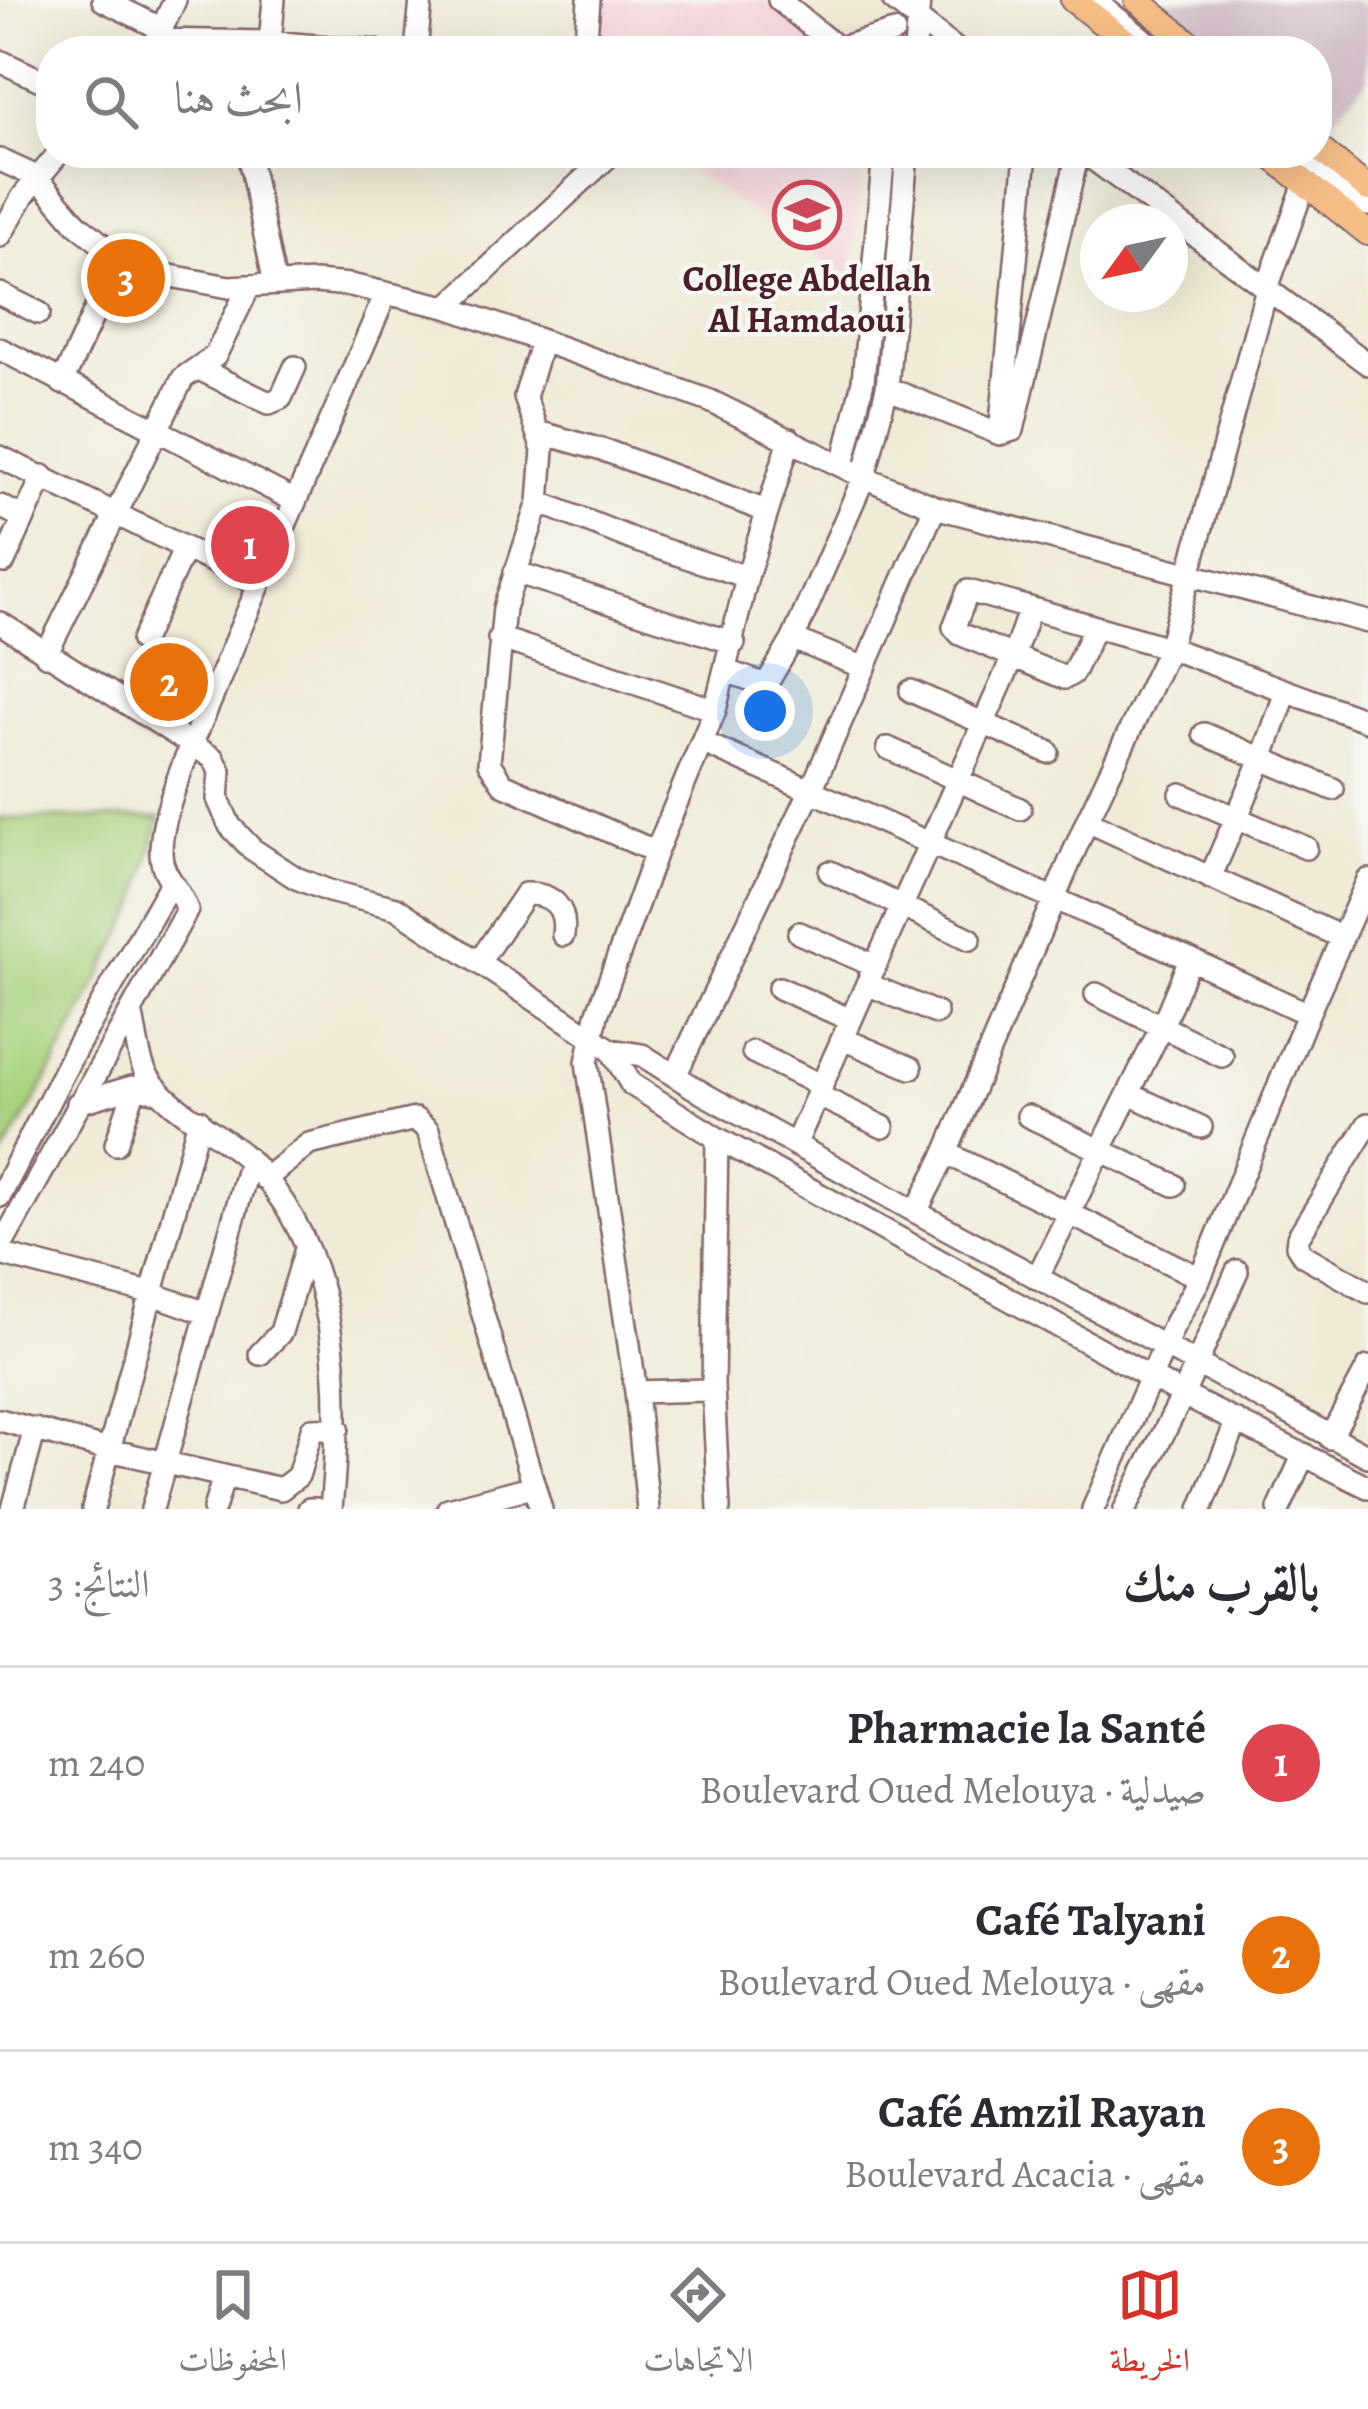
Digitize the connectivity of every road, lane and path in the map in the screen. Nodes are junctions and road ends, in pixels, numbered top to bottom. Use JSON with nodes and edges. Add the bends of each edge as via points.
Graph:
{"nodes":[{"id":1,"x":103,"y":0,"type":"edge"},
{"id":2,"x":175,"y":0,"type":"edge"},
{"id":3,"x":274,"y":0,"type":"edge"},
{"id":4,"x":421,"y":0,"type":"edge"},
{"id":5,"x":589,"y":0,"type":"edge"},
{"id":6,"x":779,"y":0,"type":"edge"},
{"id":7,"x":1073,"y":0,"type":"edge"},
{"id":8,"x":1094,"y":0,"type":"edge"},
{"id":9,"x":1114,"y":0,"type":"edge"},
{"id":10,"x":1137,"y":0,"type":"edge"},
{"id":11,"x":904,"y":4,"type":"edge"},
{"id":12,"x":151,"y":36,"type":"edge"},
{"id":13,"x":158,"y":36,"type":"edge"},
{"id":14,"x":271,"y":36,"type":"edge"},
{"id":15,"x":417,"y":36,"type":"edge"},
{"id":16,"x":586,"y":36,"type":"edge"},
{"id":17,"x":820,"y":36,"type":"edge"},
{"id":18,"x":896,"y":36,"type":"edge"},
{"id":19,"x":911,"y":36,"type":"edge"},
{"id":20,"x":941,"y":36,"type":"edge"},
{"id":21,"x":1119,"y":36,"type":"edge"},
{"id":22,"x":1138,"y":36,"type":"edge"},
{"id":23,"x":1158,"y":36,"type":"edge"},
{"id":24,"x":1181,"y":36,"type":"edge"},
{"id":25,"x":0,"y":61,"type":"edge"},
{"id":26,"x":36,"y":78,"type":"edge"},
{"id":27,"x":1332,"y":159,"type":"edge"},
{"id":28,"x":0,"y":160,"type":"edge"},
{"id":29,"x":46,"y":168,"type":"edge"},
{"id":30,"x":251,"y":168,"type":"edge"},
{"id":31,"x":596,"y":168,"type":"edge"},
{"id":32,"x":883,"y":168,"type":"edge"},
{"id":33,"x":906,"y":168,"type":"edge"},
{"id":34,"x":1025,"y":168,"type":"edge"},
{"id":35,"x":1077,"y":168,"type":"edge"},
{"id":36,"x":1102,"y":168,"type":"edge"},
{"id":37,"x":1286,"y":168,"type":"edge"},
{"id":38,"x":1304,"y":168,"type":"edge"},
{"id":39,"x":1322,"y":168,"type":"edge"},
{"id":40,"x":38,"y":177,"type":"junction"},
{"id":41,"x":1305,"y":183,"type":"junction"},
{"id":42,"x":1368,"y":189,"type":"edge"},
{"id":43,"x":1368,"y":205,"type":"edge"},
{"id":44,"x":1368,"y":219,"type":"edge"},
{"id":45,"x":1368,"y":232,"type":"edge"},
{"id":46,"x":0,"y":236,"type":"edge"},
{"id":47,"x":119,"y":258,"type":"junction"},
{"id":48,"x":275,"y":284,"type":"junction"},
{"id":49,"x":249,"y":287,"type":"junction"},
{"id":50,"x":1267,"y":288,"type":"junction"},
{"id":51,"x":386,"y":293,"type":"junction"},
{"id":52,"x":0,"y":294,"type":"edge"},
{"id":53,"x":447,"y":307,"type":"junction"},
{"id":54,"x":39,"y":313,"type":"dead end"},
{"id":55,"x":542,"y":341,"type":"junction"},
{"id":56,"x":0,"y":350,"type":"edge"},
{"id":57,"x":1368,"y":364,"type":"edge"},
{"id":58,"x":295,"y":367,"type":"dead end"},
{"id":59,"x":200,"y":370,"type":"junction"},
{"id":60,"x":62,"y":383,"type":"junction"},
{"id":61,"x":887,"y":388,"type":"junction"},
{"id":62,"x":156,"y":432,"type":"junction"},
{"id":63,"x":538,"y":432,"type":"junction"},
{"id":64,"x":1000,"y":434,"type":"junction"},
{"id":65,"x":790,"y":439,"type":"junction"},
{"id":66,"x":0,"y":457,"type":"edge"},
{"id":67,"x":854,"y":471,"type":"junction"},
{"id":68,"x":43,"y":476,"type":"junction"},
{"id":69,"x":295,"y":501,"type":"junction"},
{"id":70,"x":539,"y":502,"type":"junction"},
{"id":71,"x":0,"y":506,"type":"edge"},
{"id":72,"x":935,"y":507,"type":"junction"},
{"id":73,"x":766,"y":511,"type":"junction"},
{"id":74,"x":116,"y":514,"type":"junction"},
{"id":75,"x":24,"y":518,"type":"junction"},
{"id":76,"x":184,"y":548,"type":"junction"},
{"id":77,"x":4,"y":562,"type":"dead end"},
{"id":78,"x":515,"y":572,"type":"junction"},
{"id":79,"x":747,"y":577,"type":"junction"},
{"id":80,"x":1191,"y":577,"type":"junction"},
{"id":81,"x":258,"y":584,"type":"junction"},
{"id":82,"x":1030,"y":608,"type":"junction"},
{"id":83,"x":1368,"y":622,"type":"edge"},
{"id":84,"x":0,"y":623,"type":"edge"},
{"id":85,"x":1095,"y":627,"type":"junction"},
{"id":86,"x":499,"y":638,"type":"junction"},
{"id":87,"x":793,"y":639,"type":"junction"},
{"id":88,"x":142,"y":641,"type":"dead end"},
{"id":89,"x":734,"y":644,"type":"junction"},
{"id":90,"x":1169,"y":648,"type":"junction"},
{"id":91,"x":46,"y":656,"type":"junction"},
{"id":92,"x":1013,"y":656,"type":"junction"},
{"id":93,"x":865,"y":668,"type":"junction"},
{"id":94,"x":726,"y":671,"type":"junction"},
{"id":95,"x":910,"y":691,"type":"dead end"},
{"id":96,"x":1286,"y":692,"type":"junction"},
{"id":97,"x":716,"y":710,"type":"junction"},
{"id":98,"x":1368,"y":721,"type":"edge"},
{"id":99,"x":983,"y":723,"type":"junction"},
{"id":100,"x":1204,"y":734,"type":"dead end"},
{"id":101,"x":704,"y":743,"type":"junction"},
{"id":102,"x":191,"y":746,"type":"junction"},
{"id":103,"x":888,"y":748,"type":"dead end"},
{"id":104,"x":1048,"y":752,"type":"dead end"},
{"id":105,"x":1262,"y":759,"type":"junction"},
{"id":106,"x":958,"y":780,"type":"junction"},
{"id":107,"x":1333,"y":789,"type":"dead end"},
{"id":108,"x":811,"y":790,"type":"junction"},
{"id":109,"x":1181,"y":794,"type":"dead end"},
{"id":110,"x":1020,"y":809,"type":"dead end"},
{"id":111,"x":1237,"y":818,"type":"junction"},
{"id":112,"x":1087,"y":821,"type":"junction"},
{"id":113,"x":931,"y":843,"type":"junction"},
{"id":114,"x":1306,"y":848,"type":"dead end"},
{"id":115,"x":656,"y":852,"type":"junction"},
{"id":116,"x":830,"y":872,"type":"dead end"},
{"id":117,"x":1210,"y":878,"type":"junction"},
{"id":118,"x":1368,"y":880,"type":"edge"},
{"id":119,"x":171,"y":883,"type":"junction"},
{"id":120,"x":1054,"y":898,"type":"junction"},
{"id":121,"x":902,"y":907,"type":"junction"},
{"id":122,"x":800,"y":933,"type":"dead end"},
{"id":123,"x":563,"y":935,"type":"dead end"},
{"id":124,"x":1341,"y":937,"type":"junction"},
{"id":125,"x":970,"y":939,"type":"dead end"},
{"id":126,"x":1190,"y":959,"type":"junction"},
{"id":127,"x":479,"y":962,"type":"junction"},
{"id":128,"x":871,"y":975,"type":"junction"},
{"id":129,"x":779,"y":988,"type":"dead end"},
{"id":130,"x":1096,"y":994,"type":"dead end"},
{"id":131,"x":131,"y":1011,"type":"junction"},
{"id":132,"x":936,"y":1012,"type":"dead end"},
{"id":133,"x":1308,"y":1014,"type":"junction"},
{"id":134,"x":1162,"y":1026,"type":"junction"},
{"id":135,"x":88,"y":1029,"type":"junction"},
{"id":136,"x":847,"y":1029,"type":"junction"},
{"id":137,"x":601,"y":1044,"type":"junction"},
{"id":138,"x":111,"y":1045,"type":"junction"},
{"id":139,"x":75,"y":1050,"type":"junction"},
{"id":140,"x":753,"y":1052,"type":"dead end"},
{"id":141,"x":1222,"y":1056,"type":"dead end"},
{"id":142,"x":99,"y":1065,"type":"junction"},
{"id":143,"x":911,"y":1068,"type":"dead end"},
{"id":144,"x":675,"y":1076,"type":"junction"},
{"id":145,"x":137,"y":1081,"type":"junction"},
{"id":146,"x":820,"y":1090,"type":"junction"},
{"id":147,"x":1129,"y":1094,"type":"junction"},
{"id":148,"x":77,"y":1102,"type":"junction"},
{"id":149,"x":1028,"y":1115,"type":"dead end"},
{"id":150,"x":199,"y":1120,"type":"junction"},
{"id":151,"x":1368,"y":1124,"type":"edge"},
{"id":152,"x":884,"y":1126,"type":"dead end"},
{"id":153,"x":1201,"y":1127,"type":"dead end"},
{"id":154,"x":717,"y":1138,"type":"junction"},
{"id":155,"x":116,"y":1144,"type":"dead end"},
{"id":156,"x":795,"y":1144,"type":"junction"},
{"id":157,"x":1101,"y":1150,"type":"junction"},
{"id":158,"x":946,"y":1153,"type":"junction"},
{"id":159,"x":257,"y":1170,"type":"junction"},
{"id":160,"x":1174,"y":1185,"type":"dead end"},
{"id":161,"x":0,"y":1196,"type":"edge"},
{"id":162,"x":916,"y":1212,"type":"junction"},
{"id":163,"x":1067,"y":1215,"type":"junction"},
{"id":164,"x":306,"y":1249,"type":"junction"},
{"id":165,"x":0,"y":1251,"type":"edge"},
{"id":166,"x":1238,"y":1271,"type":"dead end"},
{"id":167,"x":1037,"y":1278,"type":"junction"},
{"id":168,"x":1200,"y":1278,"type":"junction"},
{"id":169,"x":1368,"y":1292,"type":"edge"},
{"id":170,"x":153,"y":1294,"type":"junction"},
{"id":171,"x":206,"y":1313,"type":"junction"},
{"id":172,"x":1165,"y":1348,"type":"junction"},
{"id":173,"x":260,"y":1354,"type":"dead end"},
{"id":174,"x":1368,"y":1366,"type":"edge"},
{"id":175,"x":1196,"y":1367,"type":"junction"},
{"id":176,"x":1150,"y":1377,"type":"junction"},
{"id":177,"x":713,"y":1385,"type":"junction"},
{"id":178,"x":636,"y":1392,"type":"junction"},
{"id":179,"x":1183,"y":1395,"type":"junction"},
{"id":180,"x":0,"y":1420,"type":"edge"},
{"id":181,"x":1237,"y":1421,"type":"junction"},
{"id":182,"x":338,"y":1428,"type":"junction"},
{"id":183,"x":35,"y":1429,"type":"junction"},
{"id":184,"x":1330,"y":1438,"type":"junction"},
{"id":185,"x":109,"y":1450,"type":"junction"},
{"id":186,"x":1304,"y":1454,"type":"junction"},
{"id":187,"x":1368,"y":1456,"type":"edge"},
{"id":188,"x":164,"y":1463,"type":"junction"},
{"id":189,"x":224,"y":1476,"type":"junction"},
{"id":190,"x":534,"y":1486,"type":"junction"},
{"id":191,"x":1368,"y":1487,"type":"edge"},
{"id":192,"x":13,"y":1509,"type":"edge"},
{"id":193,"x":93,"y":1509,"type":"edge"},
{"id":194,"x":152,"y":1509,"type":"edge"},
{"id":195,"x":214,"y":1509,"type":"edge"},
{"id":196,"x":331,"y":1509,"type":"edge"},
{"id":197,"x":448,"y":1509,"type":"edge"},
{"id":198,"x":541,"y":1509,"type":"edge"},
{"id":199,"x":648,"y":1509,"type":"edge"},
{"id":200,"x":719,"y":1509,"type":"edge"},
{"id":201,"x":1093,"y":1509,"type":"edge"},
{"id":202,"x":1125,"y":1509,"type":"edge"},
{"id":203,"x":1201,"y":1509,"type":"edge"},
{"id":204,"x":1279,"y":1509,"type":"edge"}],
"edges":[{"from":1,"to":12,"type":"street"},
{"from":2,"to":13,"type":"street"},
{"from":3,"to":14,"type":"street"},
{"from":4,"to":15,"type":"street"},
{"from":5,"to":16,"type":"street"},
{"from":6,"to":17,"type":"street"},
{"from":7,"to":21,"type":"main road"},
{"from":8,"to":22,"type":"street"},
{"from":9,"to":23,"type":"street"},
{"from":10,"to":24,"type":"main road"},
{"from":11,"to":18,"type":"street"},
{"from":11,"to":19,"type":"street"},
{"from":11,"to":20,"type":"street"},
{"from":25,"to":26,"type":"street"},
{"from":27,"to":42,"type":"main road"},
{"from":28,"to":40,"type":"street"},
{"from":29,"to":40,"type":"street"},
{"from":30,"to":48,"type":"street"},
{"from":31,"to":53,"type":"street"},
{"from":32,"to":67,"type":"street"},
{"from":33,"to":61,"type":"street"},
{"from":34,"to":64,"type":"street"},
{"from":35,"to":64,"type":"street","via":[[1016,426]]},
{"from":36,"to":50,"type":"street"},
{"from":37,"to":41,"type":"main road"},
{"from":38,"to":44,"type":"street"},
{"from":39,"to":43,"type":"street"},
{"from":40,"to":46,"type":"street"},
{"from":40,"to":47,"type":"street"},
{"from":41,"to":45,"type":"main road"},
{"from":41,"to":50,"type":"street"},
{"from":47,"to":49,"type":"street","via":[[209,286]]},
{"from":47,"to":60,"type":"street"},
{"from":48,"to":49,"type":"street"},
{"from":48,"to":51,"type":"street"},
{"from":49,"to":59,"type":"street"},
{"from":50,"to":57,"type":"street"},
{"from":50,"to":80,"type":"street"},
{"from":51,"to":53,"type":"street"},
{"from":51,"to":69,"type":"street"},
{"from":52,"to":54,"type":"street"},
{"from":53,"to":55,"type":"street"},
{"from":55,"to":63,"type":"street","via":[[525,397]]},
{"from":55,"to":65,"type":"street","via":[[710,400]]},
{"from":56,"to":60,"type":"street"},
{"from":58,"to":59,"type":"street","via":[[269,404]]},
{"from":59,"to":62,"type":"street","via":[[183,378]]},
{"from":60,"to":62,"type":"street"},
{"from":61,"to":64,"type":"street"},
{"from":61,"to":67,"type":"street"},
{"from":62,"to":69,"type":"street"},
{"from":62,"to":74,"type":"street"},
{"from":63,"to":70,"type":"street"},
{"from":63,"to":73,"type":"street"},
{"from":65,"to":67,"type":"street"},
{"from":65,"to":73,"type":"street"},
{"from":66,"to":68,"type":"street"},
{"from":67,"to":72,"type":"street"},
{"from":67,"to":87,"type":"street"},
{"from":68,"to":74,"type":"street"},
{"from":68,"to":75,"type":"street"},
{"from":69,"to":81,"type":"street"},
{"from":70,"to":78,"type":"street"},
{"from":70,"to":79,"type":"street"},
{"from":71,"to":75,"type":"street"},
{"from":72,"to":80,"type":"street"},
{"from":72,"to":93,"type":"street"},
{"from":73,"to":79,"type":"street"},
{"from":74,"to":76,"type":"street"},
{"from":74,"to":91,"type":"street"},
{"from":75,"to":77,"type":"street"},
{"from":76,"to":81,"type":"street"},
{"from":76,"to":88,"type":"street"},
{"from":78,"to":86,"type":"street"},
{"from":78,"to":89,"type":"street"},
{"from":79,"to":89,"type":"street"},
{"from":80,"to":83,"type":"street"},
{"from":80,"to":90,"type":"street"},
{"from":81,"to":102,"type":"street"},
{"from":82,"to":85,"type":"street"},
{"from":82,"to":92,"type":"street"},
{"from":82,"to":92,"type":"street","via":[[964,595],[956,631]]},
{"from":84,"to":91,"type":"street"},
{"from":85,"to":90,"type":"street"},
{"from":85,"to":92,"type":"street","via":[[1065,678]]},
{"from":86,"to":97,"type":"street"},
{"from":86,"to":115,"type":"street","via":[[493,774]]},
{"from":87,"to":93,"type":"street"},
{"from":87,"to":94,"type":"street","via":[[766,685]]},
{"from":89,"to":94,"type":"street"},
{"from":90,"to":96,"type":"street"},
{"from":90,"to":112,"type":"street"},
{"from":91,"to":102,"type":"street"},
{"from":92,"to":99,"type":"street"},
{"from":93,"to":108,"type":"street"},
{"from":94,"to":97,"type":"street"},
{"from":95,"to":99,"type":"street"},
{"from":96,"to":98,"type":"street"},
{"from":96,"to":105,"type":"street"},
{"from":97,"to":101,"type":"street"},
{"from":99,"to":104,"type":"street"},
{"from":99,"to":106,"type":"street"},
{"from":100,"to":105,"type":"street"},
{"from":101,"to":108,"type":"street"},
{"from":101,"to":115,"type":"street"},
{"from":102,"to":119,"type":"street","via":[[160,853]]},
{"from":102,"to":127,"type":"street","via":[[214,758],[218,799],[252,849],[296,878],[396,908]]},
{"from":103,"to":106,"type":"street"},
{"from":105,"to":107,"type":"street"},
{"from":105,"to":111,"type":"street"},
{"from":106,"to":110,"type":"street"},
{"from":106,"to":113,"type":"street"},
{"from":108,"to":113,"type":"street"},
{"from":108,"to":144,"type":"street"},
{"from":109,"to":111,"type":"street"},
{"from":111,"to":114,"type":"street"},
{"from":111,"to":117,"type":"street"},
{"from":112,"to":117,"type":"street"},
{"from":112,"to":120,"type":"street"},
{"from":113,"to":120,"type":"street"},
{"from":113,"to":121,"type":"street"},
{"from":115,"to":137,"type":"street"},
{"from":116,"to":121,"type":"street"},
{"from":117,"to":124,"type":"street"},
{"from":118,"to":124,"type":"street"},
{"from":119,"to":131,"type":"street","via":[[187,910]]},
{"from":119,"to":135,"type":"street"},
{"from":120,"to":126,"type":"street"},
{"from":120,"to":158,"type":"street"},
{"from":121,"to":125,"type":"street"},
{"from":121,"to":128,"type":"street"},
{"from":122,"to":128,"type":"street"},
{"from":123,"to":127,"type":"street","via":[[557,903],[525,894]]},
{"from":124,"to":133,"type":"street"},
{"from":126,"to":133,"type":"street"},
{"from":126,"to":134,"type":"street"},
{"from":127,"to":137,"type":"street"},
{"from":128,"to":132,"type":"street"},
{"from":128,"to":136,"type":"street"},
{"from":129,"to":136,"type":"street"},
{"from":130,"to":134,"type":"street"},
{"from":131,"to":138,"type":"street"},
{"from":131,"to":145,"type":"street"},
{"from":133,"to":168,"type":"street"},
{"from":134,"to":141,"type":"street"},
{"from":134,"to":147,"type":"street"},
{"from":135,"to":138,"type":"street"},
{"from":135,"to":139,"type":"street"},
{"from":136,"to":143,"type":"street"},
{"from":136,"to":146,"type":"street"},
{"from":137,"to":144,"type":"street","via":[[642,1055]]},
{"from":137,"to":154,"type":"street","via":[[632,1084]]},
{"from":137,"to":178,"type":"street","via":[[587,1062]]},
{"from":138,"to":142,"type":"street"},
{"from":138,"to":145,"type":"street"},
{"from":139,"to":142,"type":"street"},
{"from":139,"to":161,"type":"street"},
{"from":140,"to":146,"type":"street"},
{"from":142,"to":145,"type":"street"},
{"from":142,"to":148,"type":"street"},
{"from":144,"to":156,"type":"street"},
{"from":145,"to":148,"type":"street"},
{"from":145,"to":150,"type":"street"},
{"from":145,"to":155,"type":"street"},
{"from":146,"to":152,"type":"street"},
{"from":146,"to":156,"type":"street"},
{"from":147,"to":153,"type":"street"},
{"from":147,"to":157,"type":"street"},
{"from":148,"to":165,"type":"street"},
{"from":149,"to":157,"type":"street"},
{"from":150,"to":159,"type":"street"},
{"from":150,"to":170,"type":"street"},
{"from":151,"to":169,"type":"street","via":[[1297,1246]]},
{"from":154,"to":176,"type":"street"},
{"from":154,"to":177,"type":"street"},
{"from":156,"to":162,"type":"street"},
{"from":157,"to":160,"type":"street"},
{"from":157,"to":163,"type":"street"},
{"from":158,"to":162,"type":"street"},
{"from":158,"to":163,"type":"street"},
{"from":159,"to":164,"type":"street"},
{"from":159,"to":171,"type":"street"},
{"from":159,"to":190,"type":"street","via":[[321,1140],[422,1123]]},
{"from":162,"to":167,"type":"street"},
{"from":163,"to":167,"type":"street"},
{"from":163,"to":168,"type":"street"},
{"from":164,"to":173,"type":"street","via":[[281,1332]]},
{"from":164,"to":182,"type":"street","via":[[334,1348]]},
{"from":165,"to":170,"type":"street"},
{"from":166,"to":175,"type":"street"},
{"from":167,"to":172,"type":"street"},
{"from":168,"to":172,"type":"street"},
{"from":170,"to":171,"type":"street"},
{"from":170,"to":185,"type":"street"},
{"from":171,"to":188,"type":"street"},
{"from":172,"to":175,"type":"street"},
{"from":172,"to":176,"type":"street"},
{"from":174,"to":184,"type":"street"},
{"from":175,"to":179,"type":"street"},
{"from":175,"to":184,"type":"street"},
{"from":176,"to":179,"type":"street"},
{"from":176,"to":201,"type":"street"},
{"from":177,"to":178,"type":"street"},
{"from":177,"to":200,"type":"street"},
{"from":178,"to":199,"type":"street"},
{"from":179,"to":181,"type":"street"},
{"from":179,"to":202,"type":"street"},
{"from":180,"to":183,"type":"street"},
{"from":181,"to":186,"type":"street"},
{"from":181,"to":203,"type":"street"},
{"from":182,"to":189,"type":"street","via":[[309,1432],[289,1487]]},
{"from":182,"to":196,"type":"street"},
{"from":183,"to":185,"type":"street"},
{"from":183,"to":192,"type":"street"},
{"from":184,"to":187,"type":"street"},
{"from":185,"to":188,"type":"street"},
{"from":185,"to":193,"type":"street"},
{"from":186,"to":191,"type":"street"},
{"from":186,"to":204,"type":"street"},
{"from":188,"to":189,"type":"street"},
{"from":188,"to":194,"type":"street"},
{"from":189,"to":195,"type":"street"},
{"from":190,"to":197,"type":"street"},
{"from":190,"to":198,"type":"street"}]}
